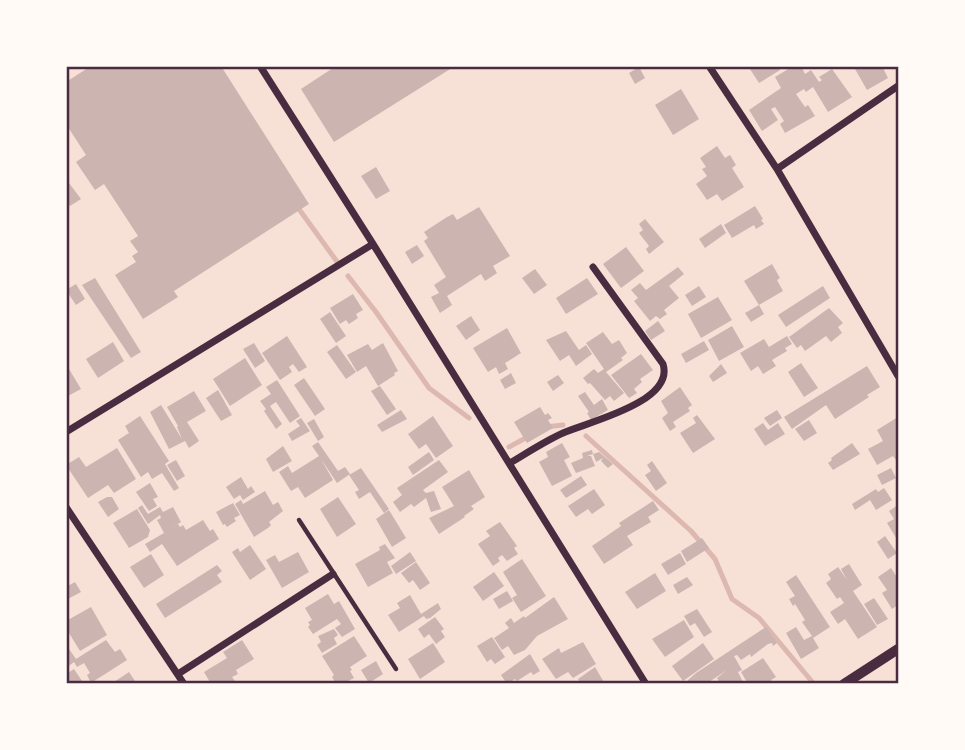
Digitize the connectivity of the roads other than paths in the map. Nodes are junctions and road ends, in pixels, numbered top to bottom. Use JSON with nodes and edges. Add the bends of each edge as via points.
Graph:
{"nodes":[{"id":1,"x":260,"y":66,"type":"edge"},
{"id":2,"x":709,"y":66,"type":"edge"},
{"id":3,"x":898,"y":86,"type":"edge"},
{"id":4,"x":776,"y":169,"type":"junction"},
{"id":5,"x":373,"y":244,"type":"junction"},
{"id":6,"x":593,"y":267,"type":"dead end"},
{"id":7,"x":898,"y":376,"type":"edge"},
{"id":8,"x":66,"y":432,"type":"edge"},
{"id":9,"x":510,"y":463,"type":"junction"},
{"id":10,"x":66,"y":507,"type":"edge"},
{"id":11,"x":299,"y":520,"type":"dead end"},
{"id":12,"x":334,"y":574,"type":"junction"},
{"id":13,"x":898,"y":649,"type":"edge"},
{"id":14,"x":396,"y":669,"type":"dead end"},
{"id":15,"x":178,"y":674,"type":"junction"},
{"id":16,"x":184,"y":684,"type":"edge"},
{"id":17,"x":646,"y":684,"type":"edge"},
{"id":18,"x":845,"y":684,"type":"edge"}],
"edges":[{"from":1,"to":5,"type":"street"},
{"from":2,"to":4,"type":"street"},
{"from":3,"to":4,"type":"street"},
{"from":4,"to":7,"type":"street"},
{"from":5,"to":8,"type":"street"},
{"from":5,"to":9,"type":"street"},
{"from":6,"to":9,"type":"street","via":[[663,364],[664,382],[605,419],[565,432]]},
{"from":9,"to":17,"type":"street"},
{"from":10,"to":15,"type":"street"},
{"from":11,"to":12,"type":"lane"},
{"from":12,"to":14,"type":"lane"},
{"from":12,"to":15,"type":"street"},
{"from":13,"to":18,"type":"street"},
{"from":15,"to":16,"type":"street"}]}
